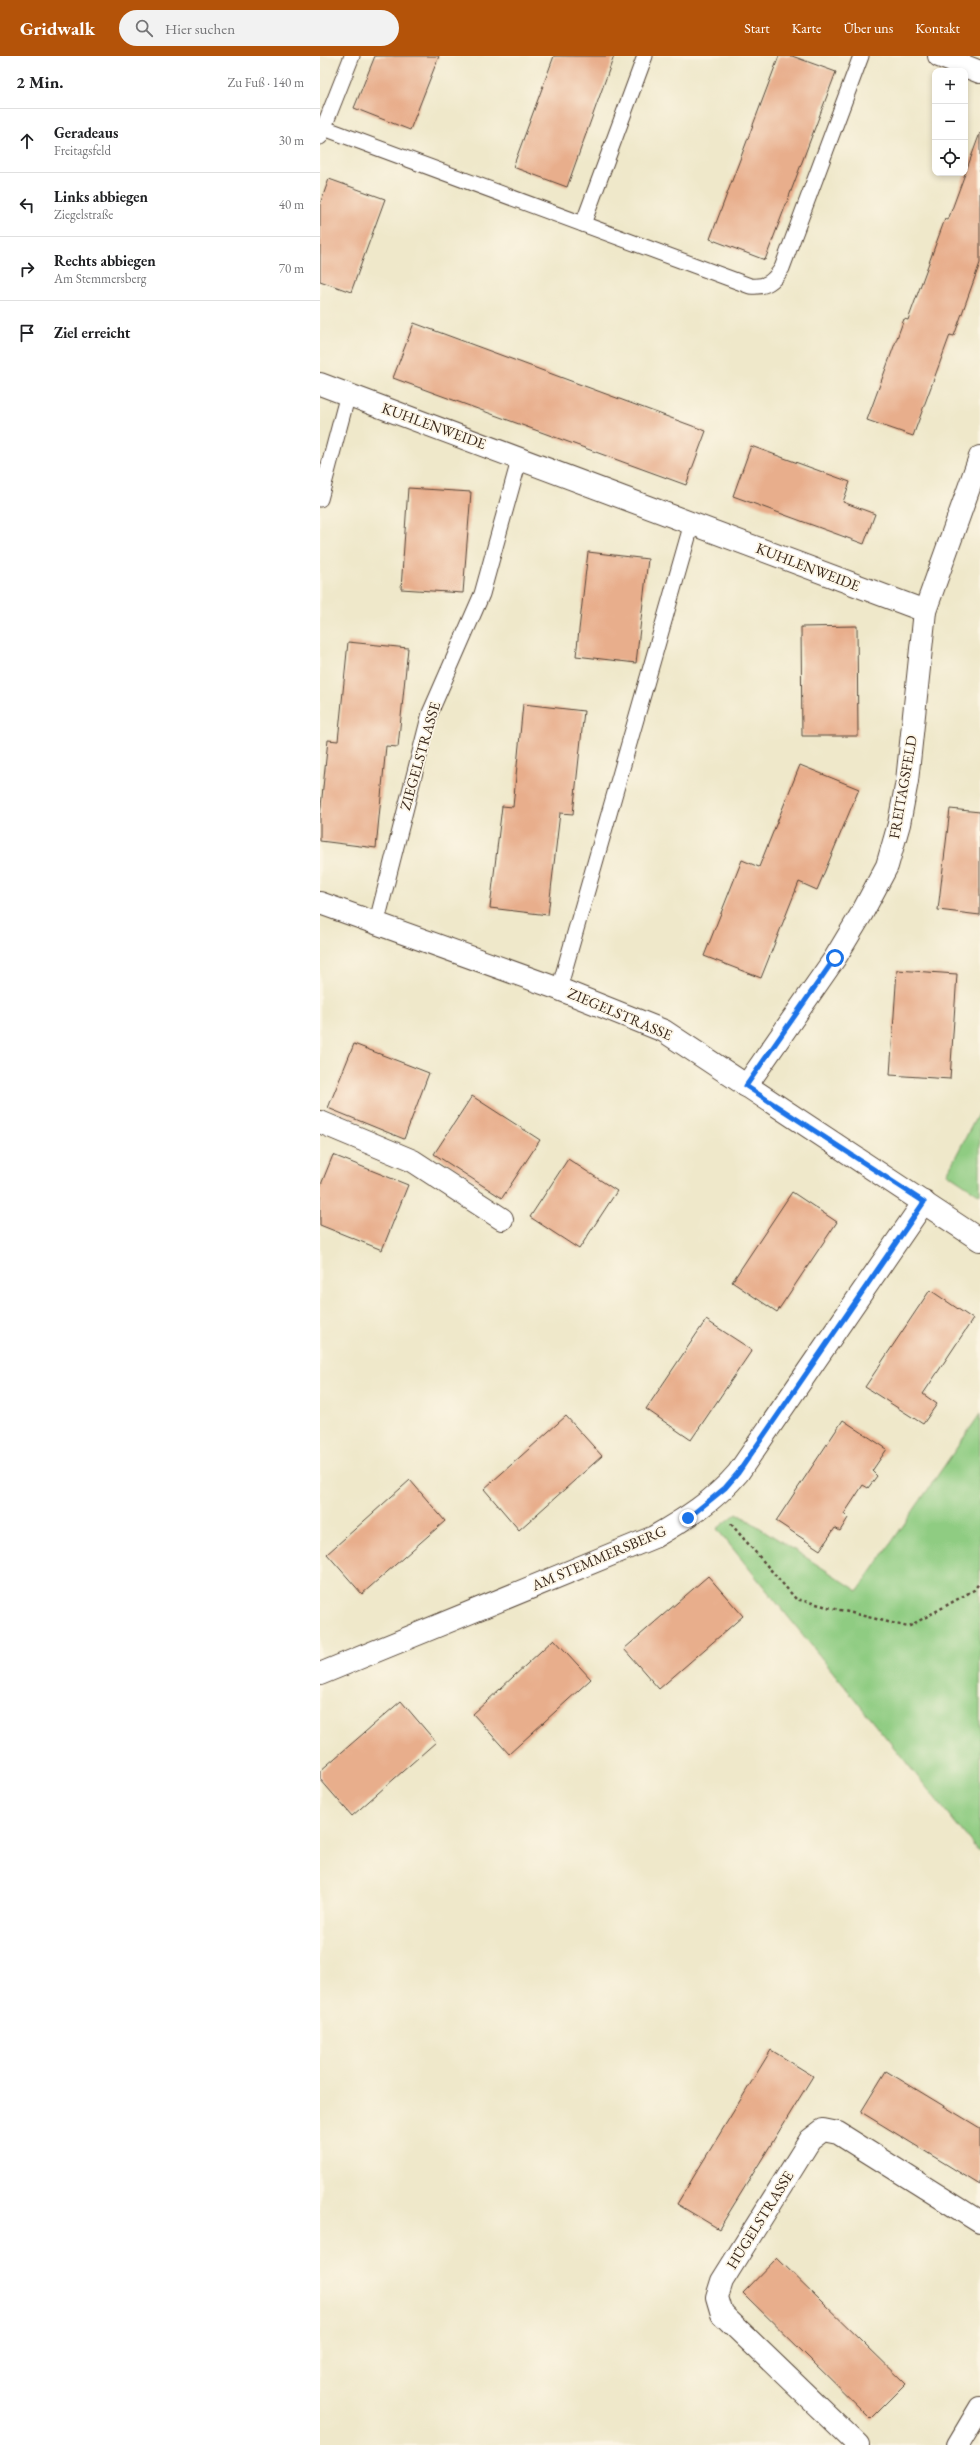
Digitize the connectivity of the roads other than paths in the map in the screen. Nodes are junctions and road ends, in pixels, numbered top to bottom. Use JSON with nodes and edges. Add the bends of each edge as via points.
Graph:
{"nodes":[{"id":1,"x":352,"y":56,"type":"edge"},
{"id":2,"x":646,"y":56,"type":"edge"},
{"id":3,"x":861,"y":56,"type":"edge"},
{"id":4,"x":939,"y":56,"type":"edge"},
{"id":5,"x":980,"y":72,"type":"edge"},
{"id":6,"x":322,"y":133,"type":"edge"},
{"id":7,"x":583,"y":224,"type":"junction"},
{"id":8,"x":320,"y":384,"type":"edge"},
{"id":9,"x":348,"y":394,"type":"junction"},
{"id":10,"x":520,"y":457,"type":"junction"},
{"id":11,"x":980,"y":457,"type":"edge"},
{"id":12,"x":320,"y":499,"type":"edge"},
{"id":13,"x":692,"y":523,"type":"junction"},
{"id":14,"x":925,"y":611,"type":"junction"},
{"id":15,"x":320,"y":903,"type":"edge"},
{"id":16,"x":376,"y":924,"type":"junction"},
{"id":17,"x":559,"y":989,"type":"junction"},
{"id":18,"x":746,"y":1086,"type":"junction"},
{"id":19,"x":320,"y":1122,"type":"edge"},
{"id":20,"x":924,"y":1202,"type":"junction"},
{"id":21,"x":502,"y":1219,"type":"dead end"},
{"id":22,"x":980,"y":1240,"type":"edge"},
{"id":23,"x":320,"y":1674,"type":"edge"},
{"id":24,"x":980,"y":2222,"type":"edge"},
{"id":25,"x":980,"y":2408,"type":"edge"},
{"id":26,"x":858,"y":2445,"type":"edge"},
{"id":27,"x":958,"y":2445,"type":"edge"}],
"edges":[{"from":1,"to":6,"type":"lane"},
{"from":2,"to":7,"type":"lane"},
{"from":3,"to":7,"type":"lane","via":[[782,268],[768,284],[760,287],[750,286]]},
{"from":4,"to":5,"type":"street"},
{"from":6,"to":7,"type":"lane"},
{"from":8,"to":9,"type":"street","name":"KUHLENWEIDE"},
{"from":9,"to":10,"type":"street","name":"KUHLENWEIDE"},
{"from":9,"to":12,"type":"lane"},
{"from":10,"to":13,"type":"street","name":"KUHLENWEIDE"},
{"from":10,"to":16,"type":"lane","name":"ZIEGELSTRASSE","via":[[482,594],[430,713]]},
{"from":11,"to":14,"type":"street","name":"FREITAGSFELD"},
{"from":13,"to":14,"type":"street","name":"KUHLENWEIDE"},
{"from":13,"to":17,"type":"lane","name":"ZIEGELSTRASSE"},
{"from":14,"to":18,"type":"street","name":"FREITAGSFELD","via":[[907,782],[887,866],[835,958]]},
{"from":15,"to":16,"type":"street","name":"ZIEGELSTRASSE"},
{"from":16,"to":17,"type":"street","name":"ZIEGELSTRASSE"},
{"from":17,"to":18,"type":"street","name":"ZIEGELSTRASSE","via":[[664,1031]]},
{"from":18,"to":20,"type":"street","name":"ZIEGELSTRASSE"},
{"from":19,"to":21,"type":"street","via":[[413,1161]]},
{"from":20,"to":22,"type":"street","name":"ZIEGELSTRASSE"},
{"from":20,"to":23,"type":"street","name":"AM STEMMERSBERG","via":[[738,1473],[725,1488],[688,1518],[654,1537]]},
{"from":24,"to":26,"type":"street","name":"HÜGELSTRASSE","via":[[838,2133],[823,2130],[810,2140],[722,2281],[717,2297],[722,2314]]},
{"from":25,"to":27,"type":"street"}]}
